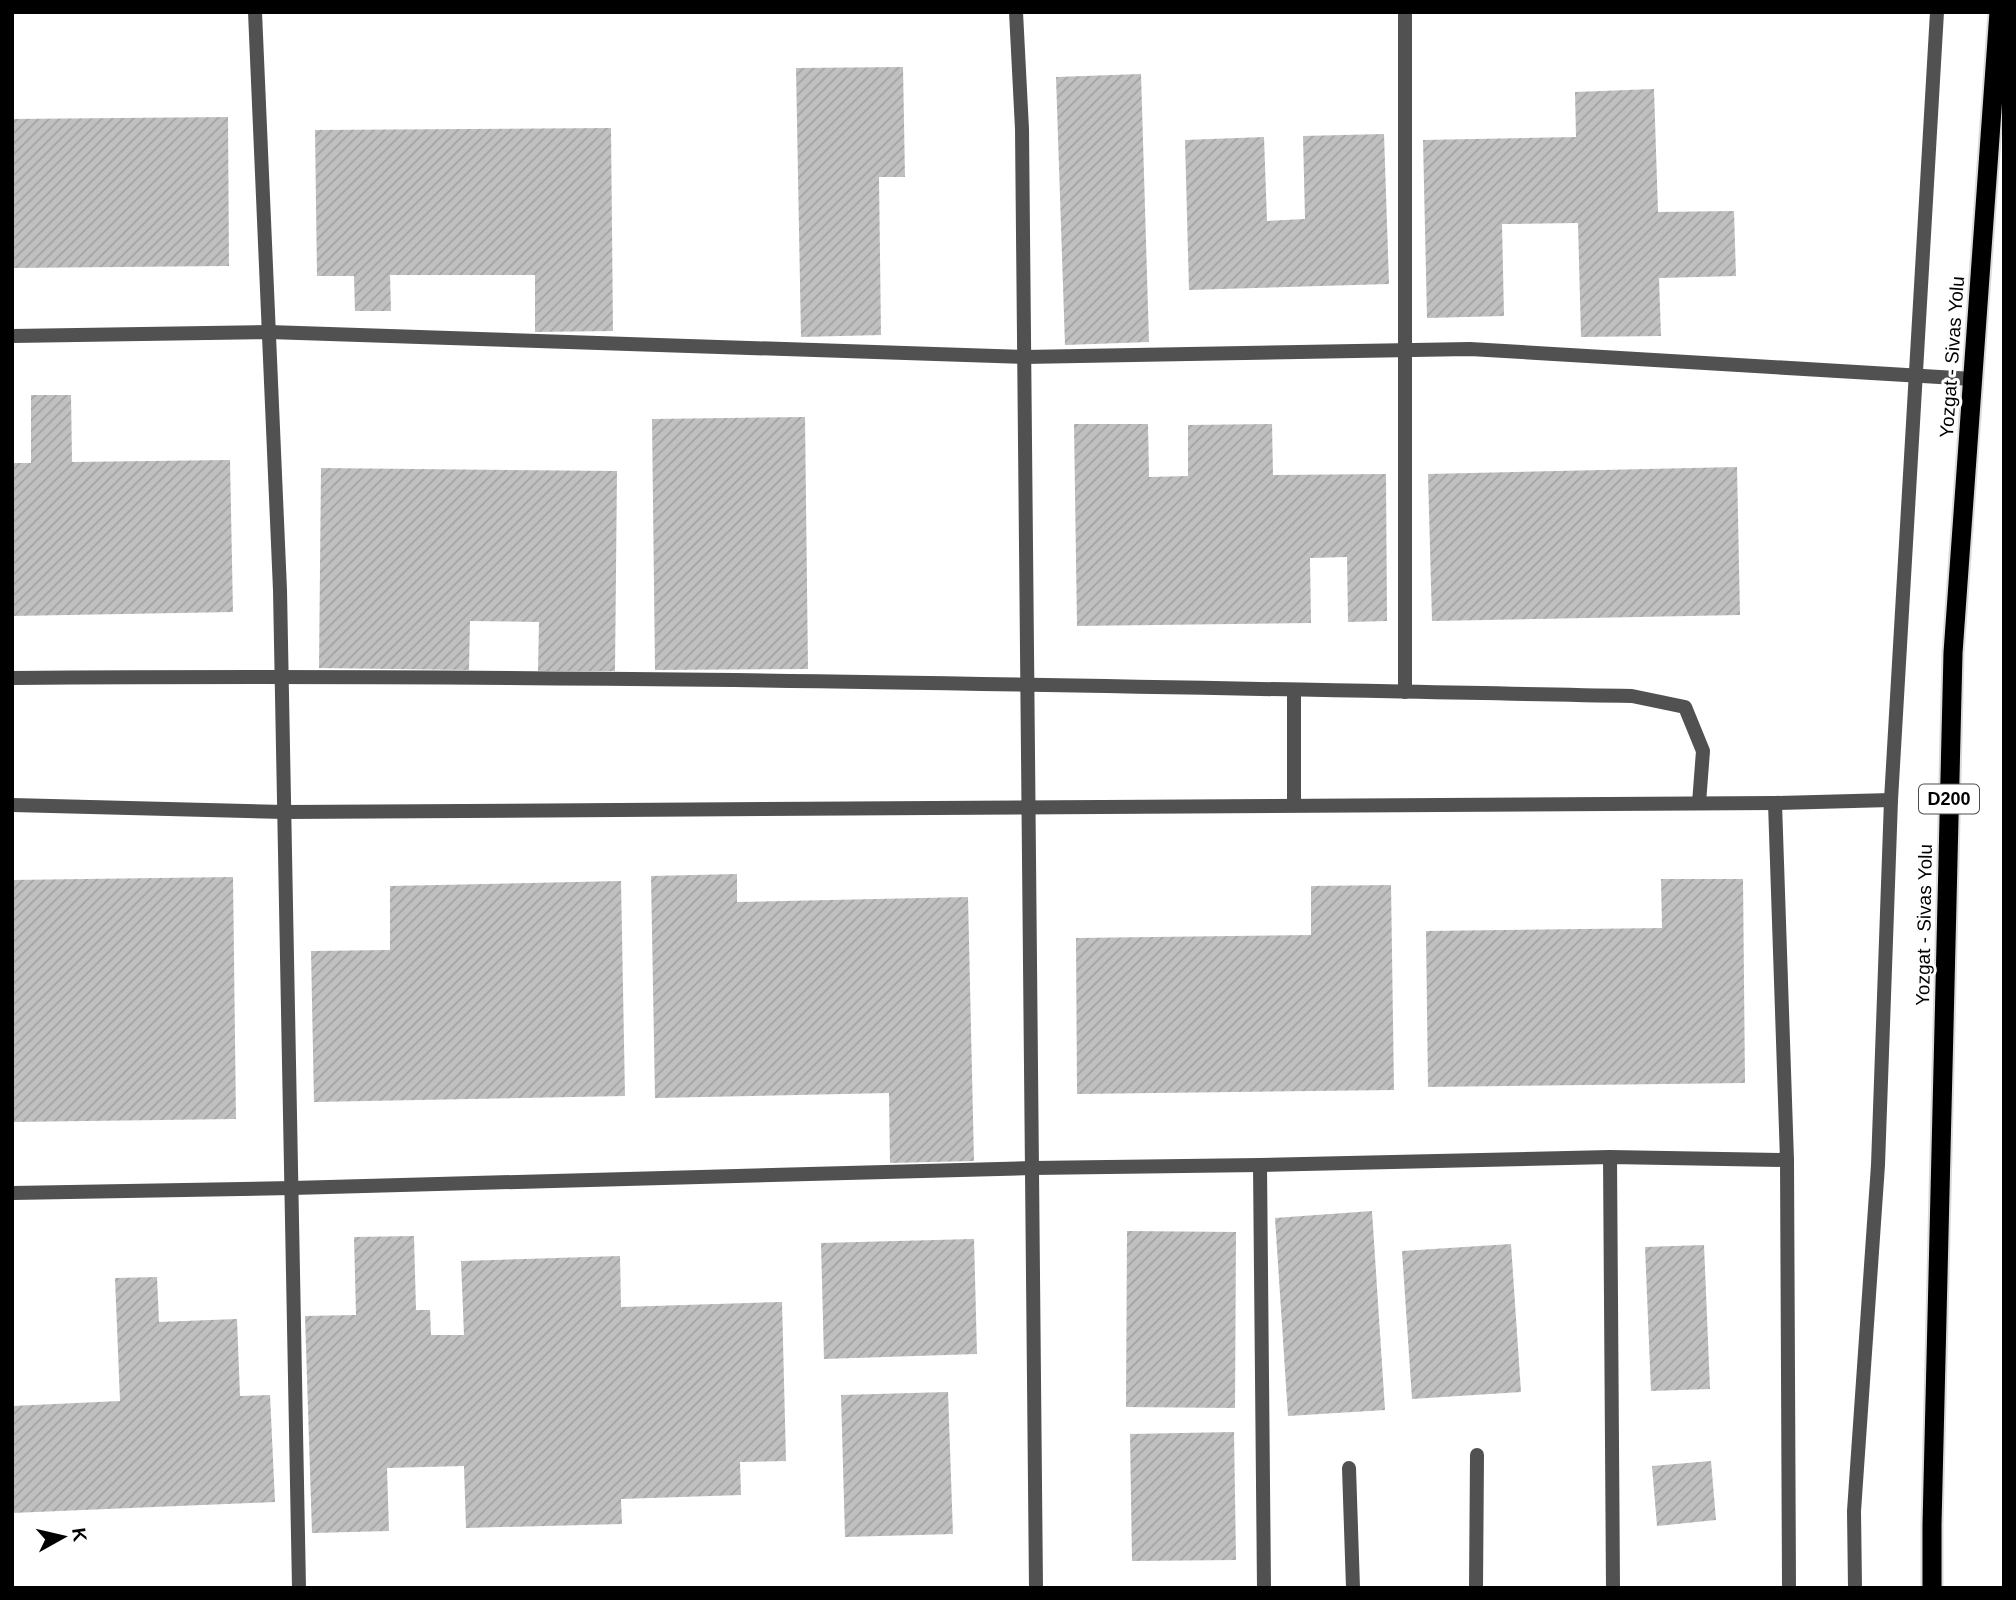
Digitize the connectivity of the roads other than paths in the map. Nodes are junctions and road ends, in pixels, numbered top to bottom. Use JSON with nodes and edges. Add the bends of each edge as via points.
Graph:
{"nodes":[{"id":1,"x":255,"y":12,"type":"edge"},
{"id":2,"x":1016,"y":12,"type":"edge"},
{"id":3,"x":1405,"y":12,"type":"edge"},
{"id":4,"x":1937,"y":12,"type":"edge"},
{"id":5,"x":1999,"y":12,"type":"edge"},
{"id":6,"x":269,"y":332,"type":"junction"},
{"id":7,"x":12,"y":336,"type":"edge"},
{"id":8,"x":1405,"y":352,"type":"junction"},
{"id":9,"x":1024,"y":357,"type":"junction"},
{"id":10,"x":1916,"y":376,"type":"junction"},
{"id":11,"x":1973,"y":379,"type":"junction"},
{"id":12,"x":282,"y":676,"type":"junction"},
{"id":13,"x":12,"y":678,"type":"edge"},
{"id":14,"x":1027,"y":686,"type":"junction"},
{"id":15,"x":1294,"y":690,"type":"junction"},
{"id":16,"x":1405,"y":692,"type":"junction"},
{"id":17,"x":1891,"y":800,"type":"junction"},
{"id":18,"x":1699,"y":803,"type":"junction"},
{"id":19,"x":1775,"y":803,"type":"junction"},
{"id":20,"x":12,"y":805,"type":"edge"},
{"id":21,"x":1294,"y":805,"type":"junction"},
{"id":22,"x":1028,"y":806,"type":"junction"},
{"id":23,"x":284,"y":812,"type":"junction"},
{"id":24,"x":1610,"y":1157,"type":"junction"},
{"id":25,"x":1787,"y":1160,"type":"junction"},
{"id":26,"x":1260,"y":1165,"type":"junction"},
{"id":27,"x":1031,"y":1168,"type":"junction"},
{"id":28,"x":292,"y":1188,"type":"junction"},
{"id":29,"x":12,"y":1193,"type":"edge"},
{"id":30,"x":1477,"y":1455,"type":"dead end"},
{"id":31,"x":1349,"y":1468,"type":"dead end"},
{"id":32,"x":299,"y":1588,"type":"edge"},
{"id":33,"x":1036,"y":1588,"type":"edge"},
{"id":34,"x":1265,"y":1588,"type":"edge"},
{"id":35,"x":1353,"y":1588,"type":"edge"},
{"id":36,"x":1476,"y":1588,"type":"edge"},
{"id":37,"x":1613,"y":1588,"type":"edge"},
{"id":38,"x":1790,"y":1588,"type":"edge"},
{"id":39,"x":1855,"y":1588,"type":"edge"},
{"id":40,"x":1932,"y":1588,"type":"edge"}],
"edges":[{"from":1,"to":6,"type":"street"},
{"from":2,"to":9,"type":"street"},
{"from":3,"to":8,"type":"street"},
{"from":4,"to":10,"type":"street"},
{"from":5,"to":11,"type":"highway","name":"Yozgat - Sivas Yolu","number":"D200"},
{"from":6,"to":7,"type":"street"},
{"from":6,"to":9,"type":"street"},
{"from":6,"to":12,"type":"street"},
{"from":8,"to":9,"type":"street"},
{"from":8,"to":10,"type":"street","via":[[1470,349]]},
{"from":8,"to":16,"type":"street"},
{"from":9,"to":14,"type":"street"},
{"from":10,"to":11,"type":"street"},
{"from":10,"to":17,"type":"street"},
{"from":11,"to":40,"type":"highway","name":"Yozgat - Sivas Yolu","number":"D200","via":[[1953,653]]},
{"from":12,"to":13,"type":"street"},
{"from":12,"to":14,"type":"street"},
{"from":12,"to":23,"type":"street"},
{"from":14,"to":15,"type":"street"},
{"from":14,"to":22,"type":"street"},
{"from":15,"to":16,"type":"street"},
{"from":15,"to":21,"type":"street"},
{"from":16,"to":18,"type":"street","via":[[1632,696],[1685,707],[1703,751]]},
{"from":17,"to":19,"type":"street"},
{"from":17,"to":39,"type":"street","via":[[1878,1165],[1854,1511]]},
{"from":18,"to":19,"type":"street"},
{"from":18,"to":21,"type":"street"},
{"from":19,"to":25,"type":"street"},
{"from":20,"to":23,"type":"street"},
{"from":21,"to":22,"type":"street"},
{"from":22,"to":23,"type":"street"},
{"from":22,"to":27,"type":"street"},
{"from":23,"to":28,"type":"street"},
{"from":24,"to":25,"type":"street"},
{"from":24,"to":26,"type":"street"},
{"from":24,"to":37,"type":"street"},
{"from":25,"to":38,"type":"street"},
{"from":26,"to":27,"type":"street"},
{"from":26,"to":34,"type":"street"},
{"from":27,"to":28,"type":"street"},
{"from":27,"to":33,"type":"street"},
{"from":28,"to":29,"type":"street"},
{"from":28,"to":32,"type":"street"},
{"from":30,"to":36,"type":"street"},
{"from":31,"to":35,"type":"street"}]}
